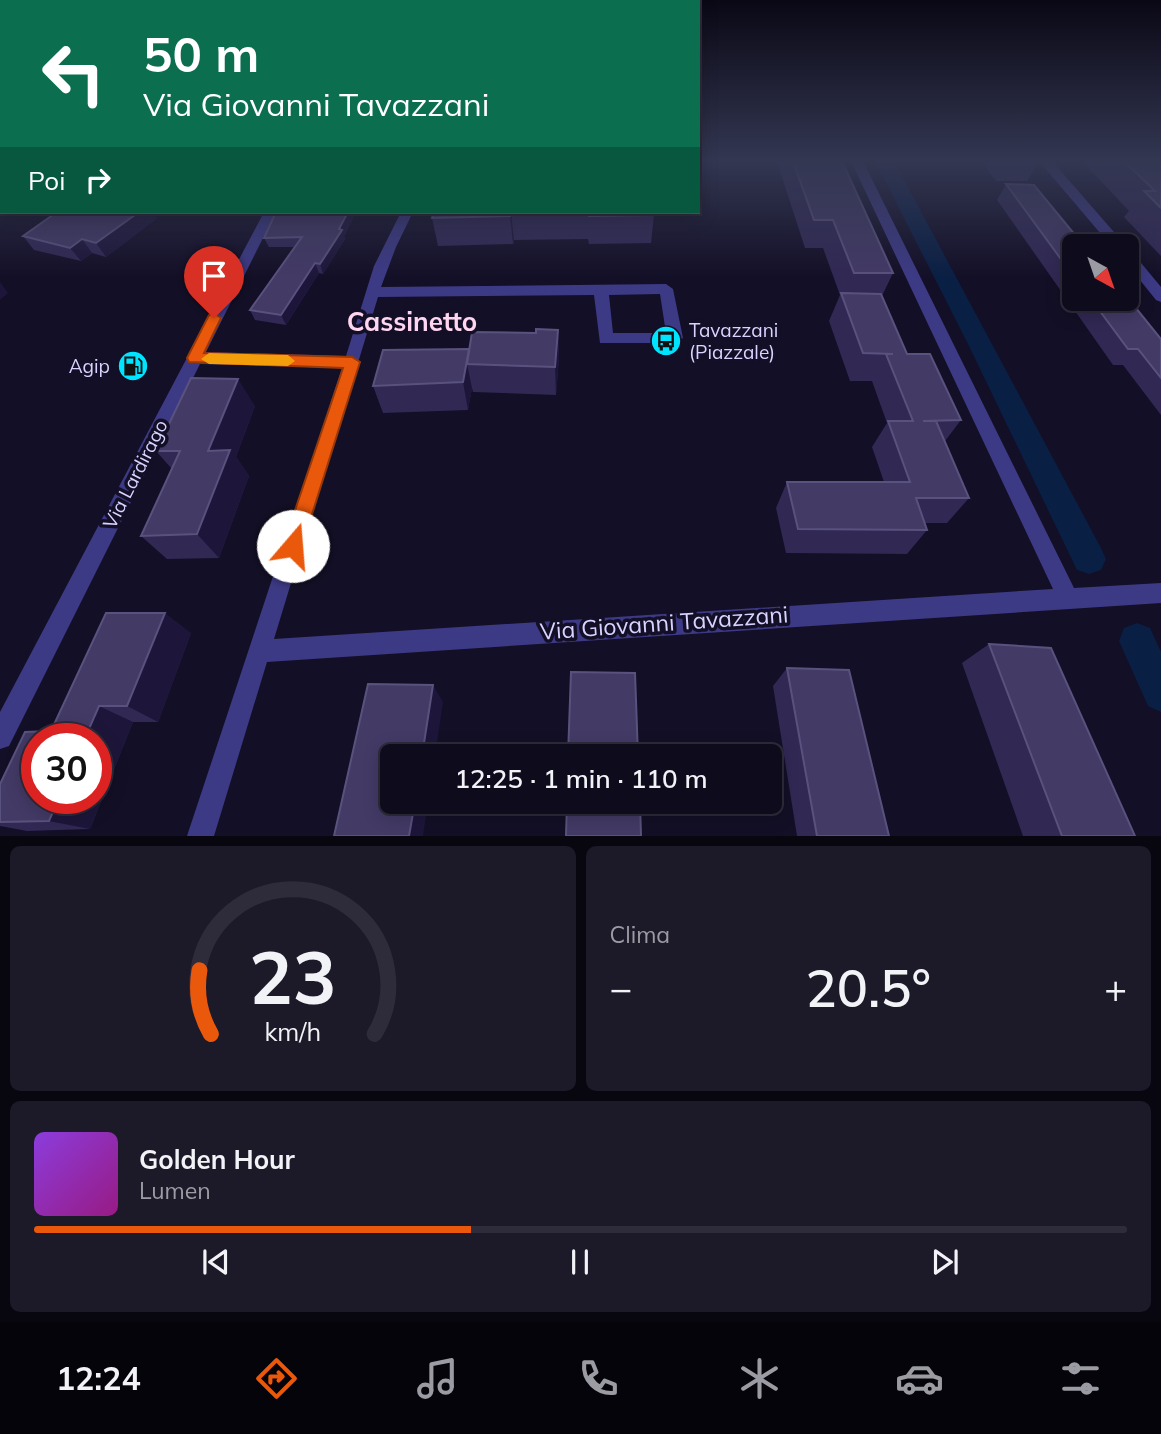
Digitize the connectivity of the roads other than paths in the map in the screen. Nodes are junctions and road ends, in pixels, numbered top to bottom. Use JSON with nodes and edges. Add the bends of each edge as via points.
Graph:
{"nodes":[{"id":1,"x":876,"y":200,"type":"edge"},
{"id":2,"x":1079,"y":200,"type":"edge"},
{"id":3,"x":269,"y":214,"type":"edge"},
{"id":4,"x":406,"y":214,"type":"edge"},
{"id":5,"x":1109,"y":234,"type":"edge"},
{"id":6,"x":1139,"y":270,"type":"edge"},
{"id":7,"x":601,"y":290,"type":"junction"},
{"id":8,"x":372,"y":292,"type":"junction"},
{"id":9,"x":1161,"y":297,"type":"edge"},
{"id":10,"x":194,"y":358,"type":"junction"},
{"id":11,"x":352,"y":362,"type":"junction"},
{"id":12,"x":1161,"y":593,"type":"edge"},
{"id":13,"x":1069,"y":600,"type":"junction"},
{"id":14,"x":258,"y":651,"type":"junction"},
{"id":15,"x":0,"y":737,"type":"edge"},
{"id":16,"x":200,"y":835,"type":"edge"}],
"edges":[{"from":1,"to":13,"type":"street"},
{"from":2,"to":5,"type":"street"},
{"from":3,"to":10,"type":"street","name":"Via Lardirago"},
{"from":4,"to":8,"type":"street"},
{"from":6,"to":9,"type":"street"},
{"from":7,"to":7,"type":"street","via":[[606,339],[675,338],[666,289]]},
{"from":7,"to":8,"type":"street"},
{"from":8,"to":11,"type":"street"},
{"from":10,"to":11,"type":"street"},
{"from":10,"to":15,"type":"street","name":"Via Lardirago"},
{"from":11,"to":14,"type":"street"},
{"from":12,"to":13,"type":"street","name":"Via Giovanni Tavazzani"},
{"from":13,"to":14,"type":"street","name":"Via Giovanni Tavazzani"},
{"from":14,"to":16,"type":"street"}]}
